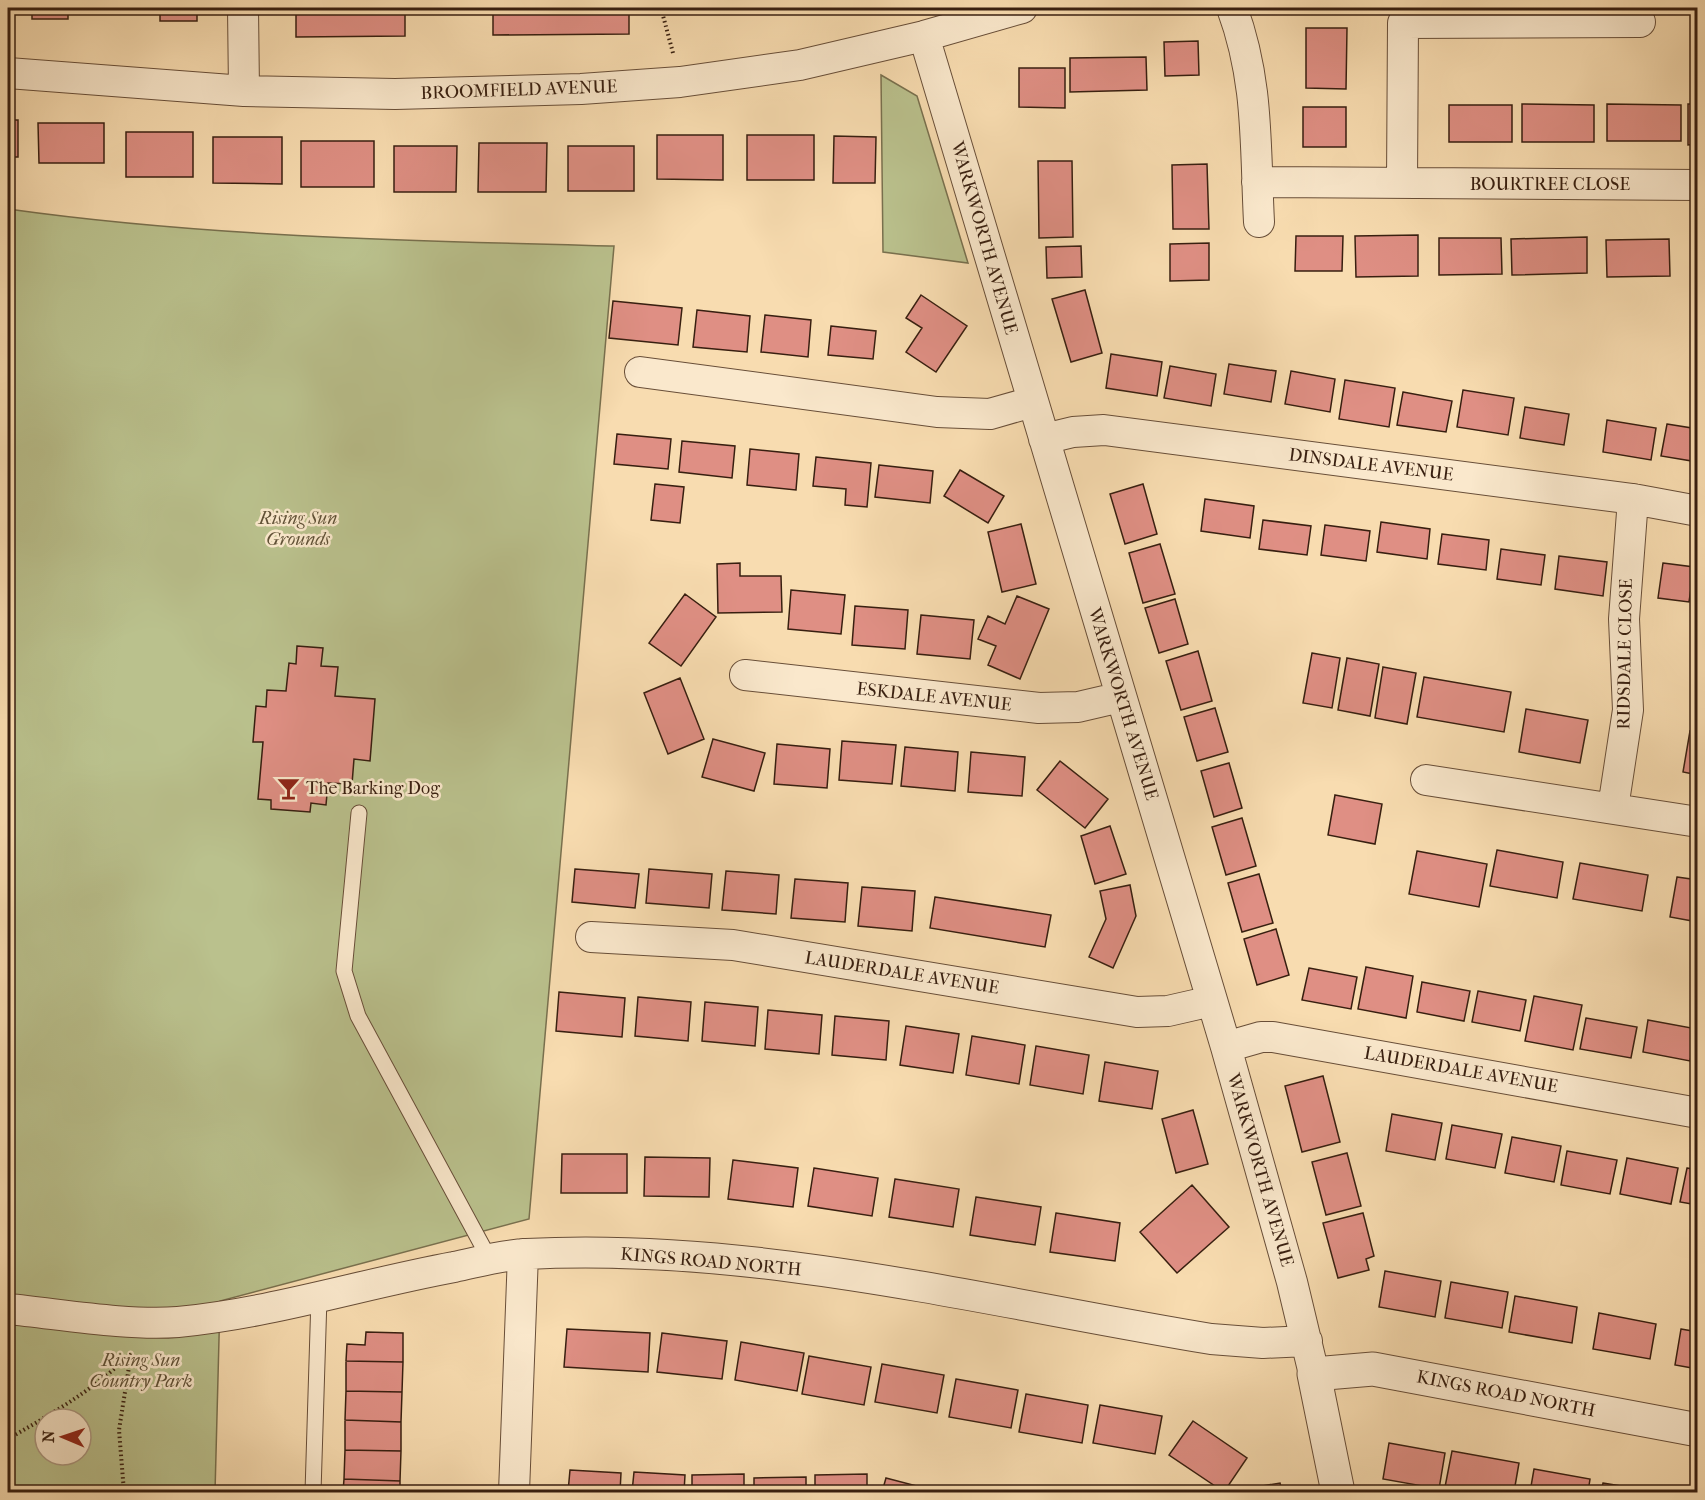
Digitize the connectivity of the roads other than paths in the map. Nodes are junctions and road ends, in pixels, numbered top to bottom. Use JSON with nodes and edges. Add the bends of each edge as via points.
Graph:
{"nodes":[{"id":1,"x":243,"y":8,"type":"edge"},
{"id":2,"x":1022,"y":8,"type":"edge"},
{"id":3,"x":1232,"y":8,"type":"edge"},
{"id":4,"x":1640,"y":22,"type":"dead end"},
{"id":5,"x":924,"y":36,"type":"junction"},
{"id":6,"x":8,"y":73,"type":"edge"},
{"id":7,"x":244,"y":92,"type":"junction"},
{"id":8,"x":1257,"y":182,"type":"junction"},
{"id":9,"x":1402,"y":183,"type":"junction"},
{"id":10,"x":1698,"y":185,"type":"edge"},
{"id":11,"x":1258,"y":222,"type":"dead end"},
{"id":12,"x":640,"y":372,"type":"dead end"},
{"id":13,"x":1032,"y":402,"type":"junction"},
{"id":14,"x":1044,"y":439,"type":"junction"},
{"id":15,"x":1633,"y":500,"type":"junction"},
{"id":16,"x":1698,"y":511,"type":"edge"},
{"id":17,"x":745,"y":675,"type":"dead end"},
{"id":18,"x":1121,"y":697,"type":"junction"},
{"id":19,"x":1426,"y":780,"type":"dead end"},
{"id":20,"x":1613,"y":808,"type":"junction"},
{"id":21,"x":358,"y":813,"type":"dead end"},
{"id":22,"x":1698,"y":822,"type":"edge"},
{"id":23,"x":591,"y":937,"type":"dead end"},
{"id":24,"x":1212,"y":1001,"type":"junction"},
{"id":25,"x":1226,"y":1047,"type":"junction"},
{"id":26,"x":1698,"y":1113,"type":"edge"},
{"id":27,"x":523,"y":1254,"type":"junction"},
{"id":28,"x":490,"y":1260,"type":"junction"},
{"id":29,"x":319,"y":1297,"type":"junction"},
{"id":30,"x":8,"y":1309,"type":"edge"},
{"id":31,"x":1307,"y":1341,"type":"junction"},
{"id":32,"x":1314,"y":1374,"type":"junction"},
{"id":33,"x":1698,"y":1430,"type":"edge"},
{"id":34,"x":312,"y":1492,"type":"edge"},
{"id":35,"x":514,"y":1492,"type":"edge"},
{"id":36,"x":1338,"y":1492,"type":"edge"}],
"edges":[{"from":1,"to":7,"type":"street"},
{"from":2,"to":5,"type":"street","name":"BROOMFIELD AVENUE"},
{"from":3,"to":8,"type":"street","via":[[1244,39],[1255,95]]},
{"from":4,"to":9,"type":"street","via":[[1403,23]]},
{"from":5,"to":7,"type":"street","name":"BROOMFIELD AVENUE","via":[[800,65],[680,82],[395,94]]},
{"from":5,"to":13,"type":"street","name":"WARKWORTH AVENUE"},
{"from":6,"to":7,"type":"street","name":"BROOMFIELD AVENUE"},
{"from":8,"to":9,"type":"street","name":"BOURTREE CLOSE"},
{"from":8,"to":11,"type":"street"},
{"from":9,"to":10,"type":"street","name":"BOURTREE CLOSE"},
{"from":12,"to":13,"type":"street","via":[[937,412],[990,414]]},
{"from":13,"to":14,"type":"street","name":"WARKWORTH AVENUE"},
{"from":14,"to":15,"type":"street","name":"DINSDALE AVENUE","via":[[1104,430]]},
{"from":14,"to":18,"type":"street","name":"WARKWORTH AVENUE"},
{"from":15,"to":16,"type":"street","name":"DINSDALE AVENUE"},
{"from":15,"to":20,"type":"street","name":"RIDSDALE CLOSE","via":[[1624,619],[1628,710]]},
{"from":17,"to":18,"type":"street","name":"ESKDALE AVENUE","via":[[1039,708],[1078,707]]},
{"from":18,"to":24,"type":"street","name":"WARKWORTH AVENUE"},
{"from":19,"to":20,"type":"street"},
{"from":20,"to":22,"type":"street"},
{"from":21,"to":28,"type":"lane","via":[[344,971],[358,1016]]},
{"from":23,"to":24,"type":"street","name":"LAUDERDALE AVENUE","via":[[733,945],[1137,1012],[1168,1011]]},
{"from":24,"to":25,"type":"street","name":"WARKWORTH AVENUE"},
{"from":25,"to":26,"type":"street","name":"LAUDERDALE AVENUE","via":[[1273,1037]]},
{"from":25,"to":31,"type":"street","name":"WARKWORTH AVENUE"},
{"from":27,"to":28,"type":"street","name":"KINGS ROAD NORTH"},
{"from":27,"to":31,"type":"street","name":"KINGS ROAD NORTH","via":[[645,1252],[866,1276],[1211,1339]]},
{"from":27,"to":35,"type":"street"},
{"from":28,"to":29,"type":"street","name":"KINGS ROAD NORTH"},
{"from":29,"to":30,"type":"street","name":"KINGS ROAD NORTH","via":[[210,1317],[150,1322]]},
{"from":29,"to":34,"type":"lane"},
{"from":31,"to":32,"type":"street","name":"WARKWORTH AVENUE"},
{"from":32,"to":33,"type":"street","name":"KINGS ROAD NORTH","via":[[1373,1370]]},
{"from":32,"to":36,"type":"street"}]}
